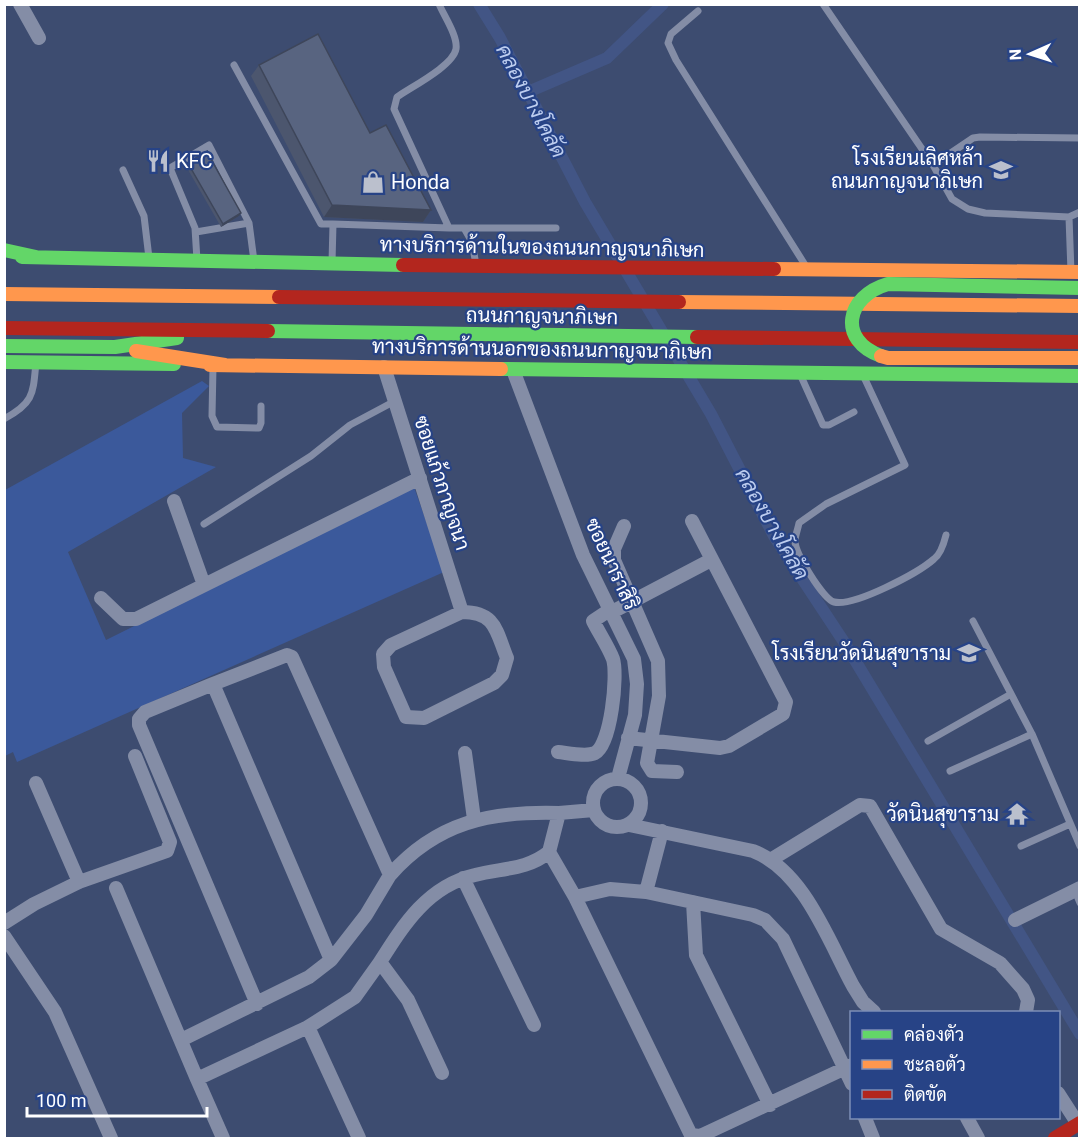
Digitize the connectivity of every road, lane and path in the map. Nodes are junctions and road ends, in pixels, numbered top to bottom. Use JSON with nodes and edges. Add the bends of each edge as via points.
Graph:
{"nodes":[{"id":1,"x":20,"y":4,"type":"edge"},
{"id":2,"x":439,"y":4,"type":"edge"},
{"id":3,"x":823,"y":4,"type":"edge"},
{"id":4,"x":698,"y":11,"type":"dead end"},
{"id":5,"x":39,"y":38,"type":"dead end"},
{"id":6,"x":234,"y":65,"type":"dead end"},
{"id":7,"x":1080,"y":138,"type":"edge"},
{"id":8,"x":933,"y":165,"type":"junction"},
{"id":9,"x":123,"y":170,"type":"dead end"},
{"id":10,"x":1080,"y":212,"type":"edge"},
{"id":11,"x":1069,"y":217,"type":"junction"},
{"id":12,"x":249,"y":223,"type":"junction"},
{"id":13,"x":333,"y":225,"type":"junction"},
{"id":14,"x":449,"y":228,"type":"junction"},
{"id":15,"x":464,"y":228,"type":"junction"},
{"id":16,"x":556,"y":228,"type":"dead end"},
{"id":17,"x":196,"y":232,"type":"junction"},
{"id":18,"x":4,"y":250,"type":"edge"},
{"id":19,"x":4,"y":257,"type":"edge"},
{"id":20,"x":36,"y":257,"type":"junction"},
{"id":21,"x":149,"y":258,"type":"junction"},
{"id":22,"x":197,"y":260,"type":"junction"},
{"id":23,"x":254,"y":261,"type":"junction"},
{"id":24,"x":332,"y":263,"type":"junction"},
{"id":25,"x":477,"y":267,"type":"junction"},
{"id":26,"x":808,"y":269,"type":"junction"},
{"id":27,"x":1075,"y":272,"type":"edge"},
{"id":28,"x":27,"y":279,"type":"dead end"},
{"id":29,"x":1080,"y":288,"type":"edge"},
{"id":30,"x":4,"y":294,"type":"edge"},
{"id":31,"x":131,"y":295,"type":"junction"},
{"id":32,"x":1080,"y":306,"type":"edge"},
{"id":33,"x":4,"y":328,"type":"edge"},
{"id":34,"x":226,"y":330,"type":"junction"},
{"id":35,"x":1080,"y":342,"type":"edge"},
{"id":36,"x":4,"y":346,"type":"edge"},
{"id":37,"x":115,"y":347,"type":"junction"},
{"id":38,"x":1080,"y":358,"type":"edge"},
{"id":39,"x":4,"y":362,"type":"edge"},
{"id":40,"x":36,"y":362,"type":"junction"},
{"id":41,"x":219,"y":365,"type":"junction"},
{"id":42,"x":384,"y":368,"type":"junction"},
{"id":43,"x":513,"y":370,"type":"junction"},
{"id":44,"x":799,"y":371,"type":"junction"},
{"id":45,"x":862,"y":372,"type":"junction"},
{"id":46,"x":1080,"y":376,"type":"edge"},
{"id":47,"x":395,"y":401,"type":"junction"},
{"id":48,"x":261,"y":406,"type":"dead end"},
{"id":49,"x":854,"y":412,"type":"dead end"},
{"id":50,"x":4,"y":419,"type":"edge"},
{"id":51,"x":420,"y":478,"type":"junction"},
{"id":52,"x":174,"y":501,"type":"dead end"},
{"id":53,"x":692,"y":521,"type":"dead end"},
{"id":54,"x":204,"y":524,"type":"dead end"},
{"id":55,"x":624,"y":526,"type":"dead end"},
{"id":56,"x":946,"y":535,"type":"dead end"},
{"id":57,"x":711,"y":560,"type":"junction"},
{"id":58,"x":204,"y":585,"type":"junction"},
{"id":59,"x":101,"y":598,"type":"dead end"},
{"id":60,"x":632,"y":602,"type":"junction"},
{"id":61,"x":611,"y":611,"type":"junction"},
{"id":62,"x":462,"y":612,"type":"junction"},
{"id":63,"x":974,"y":621,"type":"dead end"},
{"id":64,"x":213,"y":684,"type":"junction"},
{"id":65,"x":1011,"y":694,"type":"junction"},
{"id":66,"x":1032,"y":734,"type":"junction"},
{"id":67,"x":628,"y":738,"type":"junction"},
{"id":68,"x":651,"y":740,"type":"junction"},
{"id":69,"x":928,"y":741,"type":"dead end"},
{"id":70,"x":558,"y":752,"type":"dead end"},
{"id":71,"x":465,"y":753,"type":"dead end"},
{"id":72,"x":135,"y":756,"type":"dead end"},
{"id":73,"x":950,"y":771,"type":"dead end"},
{"id":74,"x":677,"y":772,"type":"dead end"},
{"id":75,"x":618,"y":778,"type":"junction"},
{"id":76,"x":36,"y":783,"type":"dead end"},
{"id":77,"x":594,"y":810,"type":"junction"},
{"id":78,"x":559,"y":813,"type":"junction"},
{"id":79,"x":474,"y":819,"type":"junction"},
{"id":80,"x":1070,"y":824,"type":"junction"},
{"id":81,"x":629,"y":825,"type":"junction"},
{"id":82,"x":662,"y":831,"type":"junction"},
{"id":83,"x":1021,"y":846,"type":"dead end"},
{"id":84,"x":1080,"y":846,"type":"edge"},
{"id":85,"x":549,"y":852,"type":"junction"},
{"id":86,"x":772,"y":859,"type":"junction"},
{"id":87,"x":390,"y":875,"type":"junction"},
{"id":88,"x":463,"y":878,"type":"junction"},
{"id":89,"x":79,"y":882,"type":"junction"},
{"id":90,"x":116,"y":888,"type":"dead end"},
{"id":91,"x":646,"y":892,"type":"junction"},
{"id":92,"x":1078,"y":894,"type":"edge"},
{"id":93,"x":574,"y":897,"type":"junction"},
{"id":94,"x":693,"y":902,"type":"junction"},
{"id":95,"x":1015,"y":920,"type":"dead end"},
{"id":96,"x":4,"y":923,"type":"edge"},
{"id":97,"x":4,"y":936,"type":"edge"},
{"id":98,"x":331,"y":960,"type":"junction"},
{"id":99,"x":380,"y":962,"type":"junction"},
{"id":100,"x":257,"y":1004,"type":"junction"},
{"id":101,"x":873,"y":1011,"type":"edge"},
{"id":102,"x":1026,"y":1011,"type":"edge"},
{"id":103,"x":534,"y":1025,"type":"dead end"},
{"id":104,"x":308,"y":1027,"type":"junction"},
{"id":105,"x":181,"y":1040,"type":"junction"},
{"id":106,"x":848,"y":1067,"type":"edge"},
{"id":107,"x":442,"y":1073,"type":"dead end"},
{"id":108,"x":197,"y":1079,"type":"junction"},
{"id":109,"x":1060,"y":1095,"type":"edge"},
{"id":110,"x":770,"y":1105,"type":"junction"},
{"id":111,"x":865,"y":1119,"type":"edge"},
{"id":112,"x":968,"y":1119,"type":"edge"},
{"id":113,"x":1079,"y":1124,"type":"edge"},
{"id":114,"x":111,"y":1138,"type":"edge"},
{"id":115,"x":223,"y":1138,"type":"edge"},
{"id":116,"x":359,"y":1138,"type":"edge"},
{"id":117,"x":873,"y":1138,"type":"edge"},
{"id":118,"x":978,"y":1138,"type":"edge"},
{"id":119,"x":1055,"y":1138,"type":"edge"}],
"edges":[{"from":1,"to":5,"type":"street"},
{"from":2,"to":14,"type":"lane","via":[[454,37],[456,48],[451,60],[397,97],[394,105]]},
{"from":3,"to":8,"type":"lane"},
{"from":4,"to":26,"type":"lane","via":[[671,34],[668,43]]},
{"from":6,"to":13,"type":"lane","via":[[321,224]]},
{"from":7,"to":8,"type":"lane","via":[[973,138]]},
{"from":8,"to":11,"type":"lane","via":[[952,199],[968,209]]},
{"from":9,"to":21,"type":"lane","via":[[144,216]]},
{"from":10,"to":11,"type":"lane"},
{"from":11,"to":27,"type":"lane"},
{"from":12,"to":17,"type":"lane"},
{"from":12,"to":17,"type":"lane","via":[[209,145],[170,168]]},
{"from":12,"to":23,"type":"lane"},
{"from":13,"to":14,"type":"lane"},
{"from":13,"to":24,"type":"lane"},
{"from":14,"to":15,"type":"lane"},
{"from":15,"to":16,"type":"lane"},
{"from":15,"to":25,"type":"lane","via":[[472,242]]},
{"from":17,"to":22,"type":"lane"},
{"from":18,"to":20,"type":"main road"},
{"from":19,"to":20,"type":"main road","name":"ทางบริการด้านในของถนนกาญจนาภิเษก"},
{"from":20,"to":21,"type":"main road","name":"ทางบริการด้านในของถนนกาญจนาภิเษก"},
{"from":21,"to":22,"type":"main road","name":"ทางบริการด้านในของถนนกาญจนาภิเษก"},
{"from":22,"to":23,"type":"main road","name":"ทางบริการด้านในของถนนกาญจนาภิเษก"},
{"from":23,"to":24,"type":"main road","name":"ทางบริการด้านในของถนนกาญจนาภิเษก"},
{"from":24,"to":25,"type":"main road","name":"ทางบริการด้านในของถนนกาญจนาภิเษก"},
{"from":25,"to":26,"type":"main road","name":"ทางบริการด้านในของถนนกาญจนาภิเษก"},
{"from":26,"to":27,"type":"main road","name":"ทางบริการด้านในของถนนกาญจนาภิเษก"},
{"from":28,"to":31,"type":"main road"},
{"from":29,"to":38,"type":"main road","bridge":true,"via":[[877,285],[861,296],[853,318],[855,337],[876,356]]},
{"from":30,"to":31,"type":"main road","name":"ถนนกาญจนาภิเษก"},
{"from":31,"to":32,"type":"main road","name":"ถนนกาญจนาภิเษก"},
{"from":33,"to":34,"type":"main road","name":"ถนนกาญจนาภิเษก"},
{"from":34,"to":35,"type":"main road","name":"ถนนกาญจนาภิเษก"},
{"from":34,"to":37,"type":"main road"},
{"from":36,"to":37,"type":"main road"},
{"from":37,"to":41,"type":"main road"},
{"from":39,"to":40,"type":"main road","name":"ทางบริการด้านนอกของถนนกาญจนาภิเษก"},
{"from":40,"to":41,"type":"main road","name":"ทางบริการด้านนอกของถนนกาญจนาภิเษก"},
{"from":40,"to":50,"type":"lane","via":[[30,401]]},
{"from":41,"to":42,"type":"main road","name":"ทางบริการด้านนอกของถนนกาญจนาภิเษก"},
{"from":41,"to":48,"type":"lane","via":[[212,416],[217,427],[259,429]]},
{"from":42,"to":43,"type":"main road","name":"ทางบริการด้านนอกของถนนกาญจนาภิเษก"},
{"from":42,"to":47,"type":"street","name":"ซอยแก้วกาญจนา"},
{"from":43,"to":44,"type":"main road","name":"ทางบริการด้านนอกของถนนกาญจนาภิเษก"},
{"from":43,"to":61,"type":"street","name":"ซอยนาราสิริ","via":[[583,555]]},
{"from":44,"to":45,"type":"main road","name":"ทางบริการด้านนอกของถนนกาญจนาภิเษก"},
{"from":44,"to":49,"type":"lane","via":[[824,425]]},
{"from":45,"to":46,"type":"main road","name":"ทางบริการด้านนอกของถนนกาญจนาภิเษก"},
{"from":45,"to":56,"type":"lane","via":[[905,465],[826,504],[799,523],[795,542],[808,569],[824,595],[834,602],[852,601],[936,559]]},
{"from":47,"to":51,"type":"street","name":"ซอยแก้วกาญจนา"},
{"from":47,"to":54,"type":"lane","via":[[350,425],[311,456]]},
{"from":51,"to":58,"type":"street"},
{"from":51,"to":62,"type":"street","name":"ซอยแก้วกาญจนา"},
{"from":52,"to":58,"type":"street"},
{"from":53,"to":57,"type":"street"},
{"from":55,"to":60,"type":"street","via":[[614,549],[614,560]]},
{"from":57,"to":60,"type":"street"},
{"from":57,"to":68,"type":"street","via":[[786,702],[786,709],[729,746]]},
{"from":58,"to":59,"type":"street","via":[[130,620],[118,616]]},
{"from":60,"to":61,"type":"street"},
{"from":60,"to":68,"type":"street","via":[[658,661],[659,696]]},
{"from":61,"to":67,"type":"street","name":"ซอยนาราสิริ","via":[[634,659],[635,715]]},
{"from":61,"to":70,"type":"street","via":[[593,621],[613,659],[615,674],[615,692],[604,739],[593,754]]},
{"from":62,"to":62,"type":"street","via":[[391,645],[383,654],[384,667],[406,717],[424,718],[494,683],[502,675],[507,658],[491,619],[479,612]]},
{"from":63,"to":65,"type":"lane"},
{"from":64,"to":87,"type":"street","via":[[286,655],[292,657]]},
{"from":64,"to":98,"type":"street"},
{"from":64,"to":100,"type":"street","via":[[145,712],[139,725]]},
{"from":65,"to":66,"type":"lane"},
{"from":65,"to":69,"type":"lane"},
{"from":66,"to":73,"type":"lane"},
{"from":66,"to":80,"type":"lane"},
{"from":67,"to":68,"type":"street"},
{"from":67,"to":75,"type":"street","name":"ซอยนาราสิริ"},
{"from":68,"to":74,"type":"street","via":[[649,768]]},
{"from":71,"to":79,"type":"street"},
{"from":72,"to":89,"type":"street","via":[[170,846],[164,853]]},
{"from":75,"to":77,"type":"street","via":[[596,790]]},
{"from":75,"to":81,"type":"street","via":[[633,784],[642,799],[639,814]]},
{"from":76,"to":89,"type":"street"},
{"from":77,"to":78,"type":"street"},
{"from":77,"to":81,"type":"street","via":[[607,825]]},
{"from":78,"to":79,"type":"street","via":[[517,812]]},
{"from":78,"to":85,"type":"street"},
{"from":79,"to":87,"type":"street","via":[[408,855]]},
{"from":80,"to":83,"type":"lane"},
{"from":80,"to":84,"type":"lane"},
{"from":81,"to":82,"type":"street"},
{"from":82,"to":86,"type":"street","via":[[753,851]]},
{"from":82,"to":91,"type":"street"},
{"from":85,"to":88,"type":"street","via":[[528,865]]},
{"from":85,"to":93,"type":"street"},
{"from":86,"to":101,"type":"street","via":[[797,884],[853,986]]},
{"from":86,"to":102,"type":"street","via":[[860,805],[870,806],[933,919],[950,936],[1008,971],[1028,1000]]},
{"from":87,"to":98,"type":"street","via":[[366,915]]},
{"from":88,"to":99,"type":"street","via":[[416,909]]},
{"from":88,"to":103,"type":"street"},
{"from":89,"to":96,"type":"street"},
{"from":90,"to":105,"type":"street"},
{"from":91,"to":93,"type":"street","via":[[610,888]]},
{"from":91,"to":94,"type":"street"},
{"from":92,"to":95,"type":"street"},
{"from":93,"to":110,"type":"street","via":[[691,1135],[700,1136]]},
{"from":94,"to":106,"type":"street","via":[[753,915],[774,927]]},
{"from":94,"to":110,"type":"street","via":[[696,955]]},
{"from":97,"to":114,"type":"street","via":[[55,1012]]},
{"from":98,"to":100,"type":"street","via":[[309,977]]},
{"from":99,"to":104,"type":"street","via":[[355,997]]},
{"from":99,"to":107,"type":"street","via":[[408,1000]]},
{"from":100,"to":105,"type":"street"},
{"from":104,"to":108,"type":"street"},
{"from":104,"to":116,"type":"street"},
{"from":105,"to":108,"type":"street"},
{"from":106,"to":110,"type":"street"},
{"from":108,"to":115,"type":"street"},
{"from":109,"to":113,"type":"street"},
{"from":111,"to":117,"type":"street"},
{"from":112,"to":118,"type":"street"},
{"from":113,"to":119,"type":"main road"}]}
